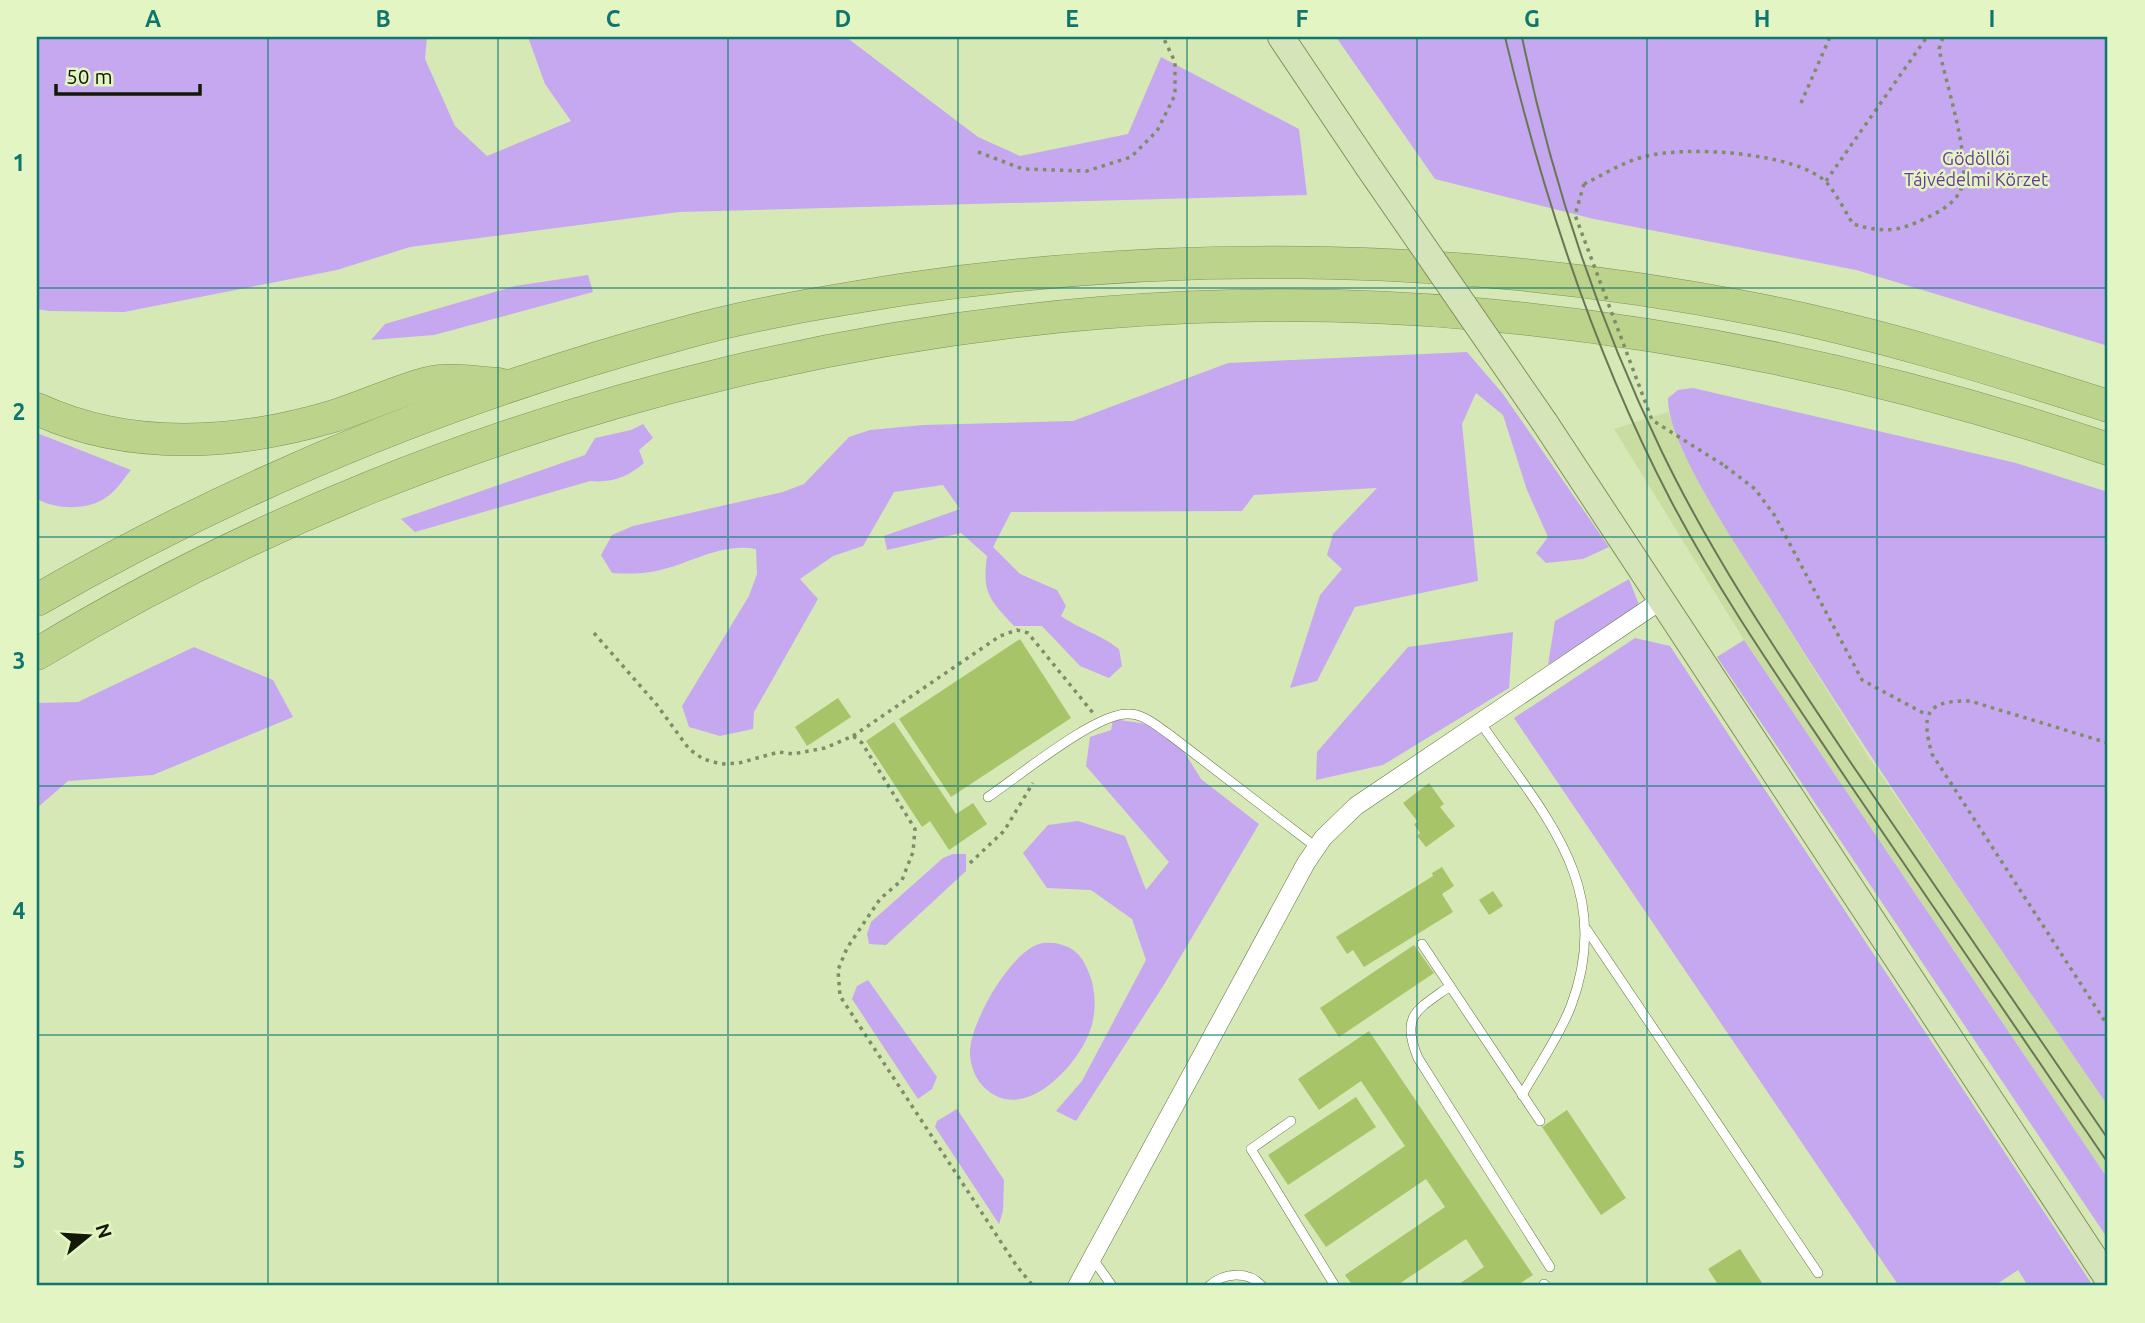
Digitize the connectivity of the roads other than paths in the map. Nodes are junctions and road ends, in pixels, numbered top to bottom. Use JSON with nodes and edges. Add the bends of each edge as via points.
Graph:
{"nodes":[{"id":1,"x":1280,"y":37,"type":"edge"},
{"id":2,"x":511,"y":384,"type":"junction"},
{"id":3,"x":2108,"y":406,"type":"edge"},
{"id":4,"x":37,"y":409,"type":"edge"},
{"id":5,"x":2108,"y":449,"type":"edge"},
{"id":6,"x":1663,"y":599,"type":"junction"},
{"id":7,"x":37,"y":600,"type":"edge"},
{"id":8,"x":37,"y":654,"type":"edge"},
{"id":9,"x":1479,"y":720,"type":"junction"},
{"id":10,"x":988,"y":797,"type":"dead end"},
{"id":11,"x":1316,"y":847,"type":"junction"},
{"id":12,"x":1587,"y":930,"type":"junction"},
{"id":13,"x":1422,"y":944,"type":"dead end"},
{"id":14,"x":1450,"y":986,"type":"junction"},
{"id":15,"x":1522,"y":1095,"type":"junction"},
{"id":16,"x":1291,"y":1121,"type":"dead end"},
{"id":17,"x":1540,"y":1121,"type":"dead end"},
{"id":18,"x":1093,"y":1259,"type":"junction"},
{"id":19,"x":1550,"y":1266,"type":"dead end"},
{"id":20,"x":1818,"y":1273,"type":"dead end"},
{"id":21,"x":2108,"y":1279,"type":"edge"},
{"id":22,"x":1077,"y":1286,"type":"edge"},
{"id":23,"x":1112,"y":1286,"type":"edge"},
{"id":24,"x":1209,"y":1286,"type":"edge"},
{"id":25,"x":1262,"y":1286,"type":"edge"},
{"id":26,"x":1335,"y":1286,"type":"edge"}],
"edges":[{"from":1,"to":6,"type":"main road","bridge":true},
{"from":2,"to":3,"type":"highway","via":[[687,332],[854,297],[1131,266],[1299,260],[1542,277],[1745,307],[1977,364]]},
{"from":2,"to":4,"type":"highway","via":[[439,381],[333,417],[217,439],[119,435]]},
{"from":2,"to":7,"type":"highway","via":[[252,487],[127,548]]},
{"from":5,"to":8,"type":"highway","via":[[1955,400],[1763,355],[1561,323],[1469,313],[1325,307],[1143,310],[988,326],[785,359],[528,429],[359,491],[271,529],[148,589]]},
{"from":6,"to":9,"type":"street"},
{"from":6,"to":21,"type":"main road"},
{"from":9,"to":11,"type":"street","via":[[1356,806]]},
{"from":9,"to":12,"type":"lane","via":[[1557,835],[1583,897]]},
{"from":10,"to":11,"type":"lane","via":[[1099,721],[1138,715],[1170,734]]},
{"from":11,"to":18,"type":"street"},
{"from":12,"to":15,"type":"lane","via":[[1570,1006]]},
{"from":12,"to":20,"type":"lane"},
{"from":13,"to":14,"type":"lane"},
{"from":14,"to":15,"type":"lane"},
{"from":14,"to":19,"type":"lane","via":[[1417,1009],[1409,1027],[1410,1039]]},
{"from":15,"to":17,"type":"lane"},
{"from":16,"to":26,"type":"lane","via":[[1251,1149]]},
{"from":18,"to":22,"type":"street"},
{"from":18,"to":23,"type":"lane"},
{"from":24,"to":25,"type":"lane","via":[[1236,1275]]}]}
